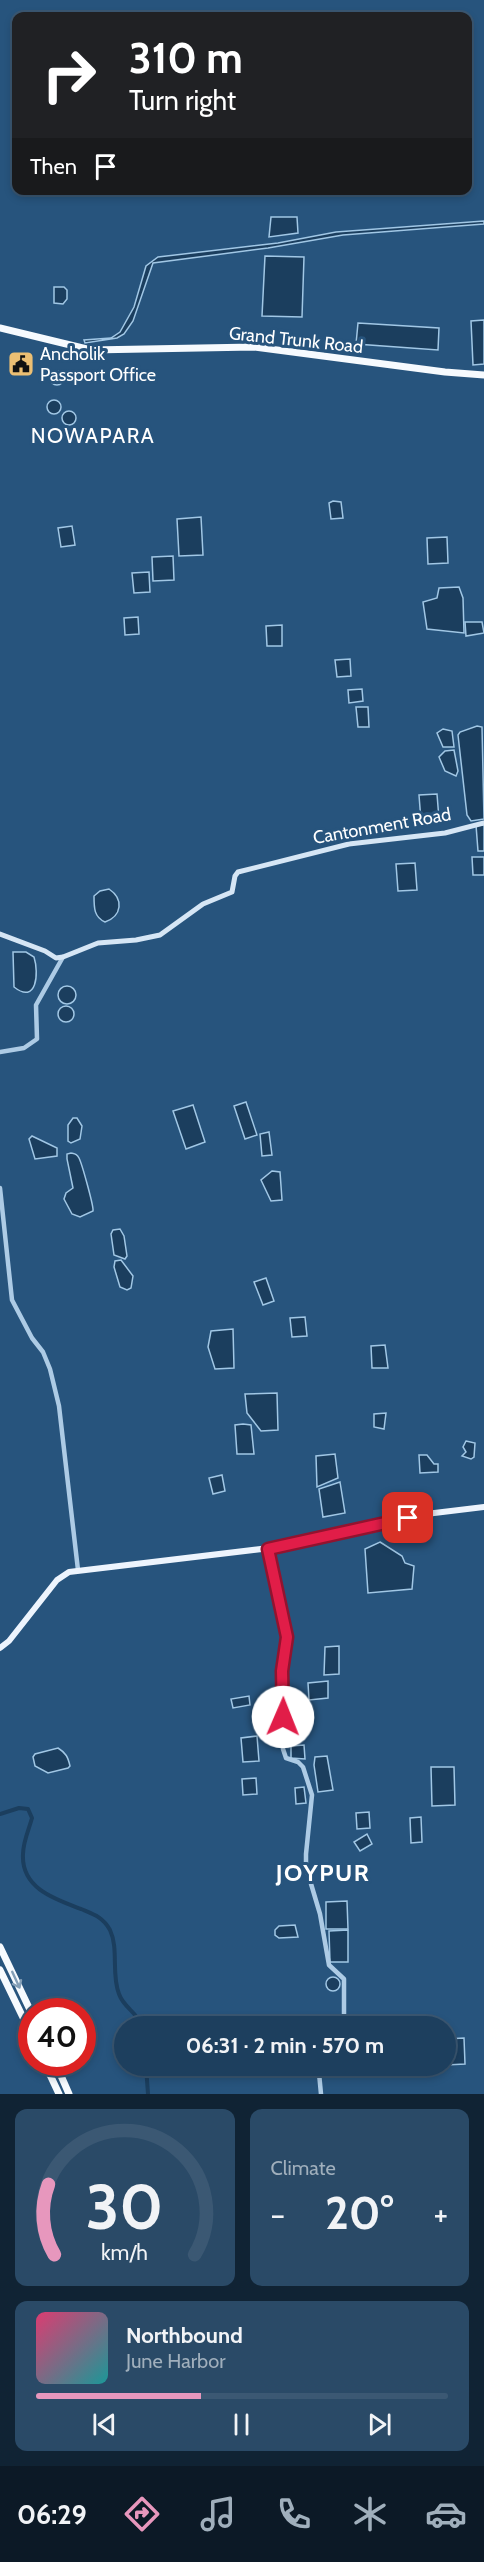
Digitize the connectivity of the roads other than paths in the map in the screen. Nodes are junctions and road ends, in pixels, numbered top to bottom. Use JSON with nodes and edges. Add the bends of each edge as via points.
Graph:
{"nodes":[{"id":1,"x":0,"y":328,"type":"edge"},
{"id":2,"x":484,"y":375,"type":"edge"},
{"id":3,"x":484,"y":823,"type":"edge"},
{"id":4,"x":0,"y":934,"type":"edge"},
{"id":5,"x":63,"y":957,"type":"junction"},
{"id":6,"x":0,"y":1052,"type":"edge"},
{"id":7,"x":0,"y":1188,"type":"edge"},
{"id":8,"x":484,"y":1507,"type":"edge"},
{"id":9,"x":268,"y":1549,"type":"junction"},
{"id":10,"x":78,"y":1570,"type":"junction"},
{"id":11,"x":0,"y":1648,"type":"edge"},
{"id":12,"x":0,"y":1947,"type":"edge"},
{"id":13,"x":0,"y":1970,"type":"edge"},
{"id":14,"x":24,"y":1998,"type":"edge"},
{"id":15,"x":18,"y":2007,"type":"edge"},
{"id":16,"x":344,"y":2016,"type":"edge"},
{"id":17,"x":51,"y":2076,"type":"edge"},
{"id":18,"x":61,"y":2076,"type":"edge"},
{"id":19,"x":319,"y":2076,"type":"edge"},
{"id":20,"x":59,"y":2094,"type":"edge"},
{"id":21,"x":69,"y":2094,"type":"edge"},
{"id":22,"x":321,"y":2094,"type":"edge"}],
"edges":[{"from":1,"to":2,"type":"highway","name":"Grand Trunk Road","via":[[91,350],[254,347]]},
{"from":3,"to":5,"type":"main road","name":"Cantonment Road","via":[[445,833],[349,844],[238,872],[232,892],[203,904],[160,935],[98,943]]},
{"from":4,"to":5,"type":"main road","via":[[56,958]]},
{"from":5,"to":6,"type":"street","via":[[36,1005],[37,1039],[24,1048]]},
{"from":7,"to":10,"type":"street","via":[[12,1300],[43,1352],[59,1406]]},
{"from":8,"to":9,"type":"main road","via":[[426,1514]]},
{"from":9,"to":10,"type":"main road"},
{"from":9,"to":16,"type":"street","via":[[287,1637],[282,1671],[284,1754],[303,1767],[312,1795],[306,1867],[329,1965],[344,1979]]},
{"from":10,"to":11,"type":"main road","via":[[57,1580]]},
{"from":12,"to":14,"type":"highway","one_way":true},
{"from":13,"to":15,"type":"highway"},
{"from":17,"to":20,"type":"highway"},
{"from":18,"to":21,"type":"highway"},
{"from":19,"to":22,"type":"street"}]}
